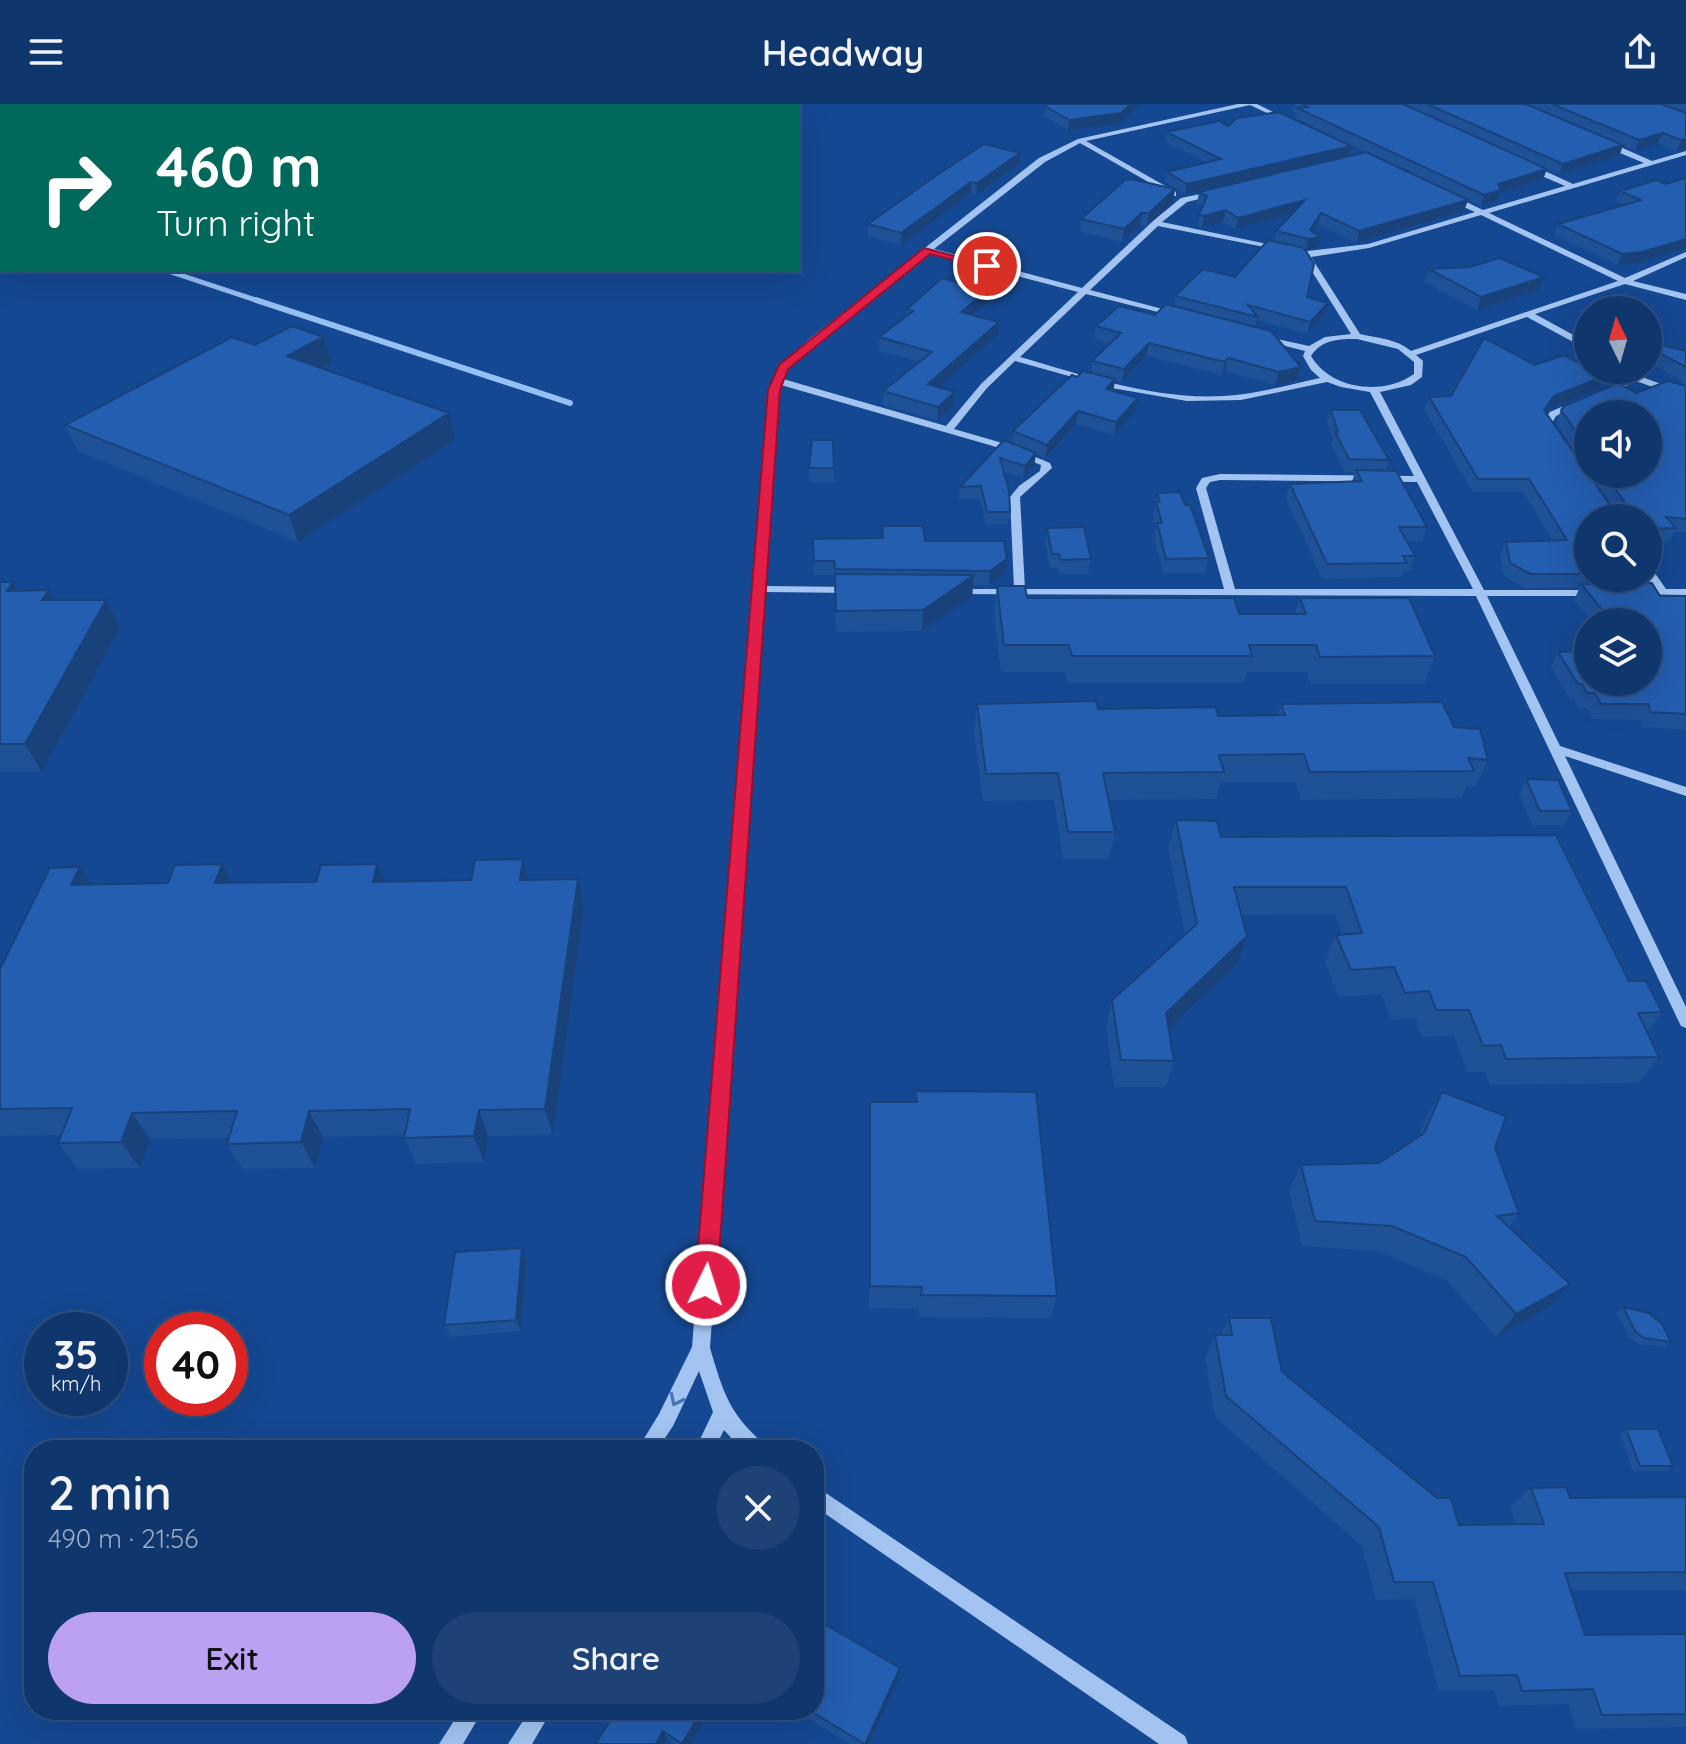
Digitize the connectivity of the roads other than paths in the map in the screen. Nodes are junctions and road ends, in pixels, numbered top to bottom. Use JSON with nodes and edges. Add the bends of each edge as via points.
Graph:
{"nodes":[{"id":1,"x":1250,"y":104,"type":"edge"},
{"id":2,"x":1294,"y":124,"type":"edge"},
{"id":3,"x":1595,"y":139,"type":"edge"},
{"id":4,"x":1080,"y":140,"type":"junction"},
{"id":5,"x":1686,"y":153,"type":"edge"},
{"id":6,"x":1515,"y":161,"type":"edge"},
{"id":7,"x":1651,"y":163,"type":"junction"},
{"id":8,"x":1571,"y":186,"type":"junction"},
{"id":9,"x":1229,"y":189,"type":"edge"},
{"id":10,"x":1437,"y":191,"type":"edge"},
{"id":11,"x":1184,"y":200,"type":"junction"},
{"id":12,"x":1480,"y":212,"type":"junction"},
{"id":13,"x":1156,"y":223,"type":"junction"},
{"id":14,"x":928,"y":250,"type":"junction"},
{"id":15,"x":1686,"y":254,"type":"edge"},
{"id":16,"x":1306,"y":255,"type":"junction"},
{"id":17,"x":1625,"y":281,"type":"junction"},
{"id":18,"x":1085,"y":292,"type":"junction"},
{"id":19,"x":1686,"y":297,"type":"edge"},
{"id":20,"x":1528,"y":314,"type":"junction"},
{"id":21,"x":1190,"y":319,"type":"edge"},
{"id":22,"x":1250,"y":334,"type":"edge"},
{"id":23,"x":1357,"y":336,"type":"junction"},
{"id":24,"x":1574,"y":339,"type":"edge"},
{"id":25,"x":1309,"y":349,"type":"junction"},
{"id":26,"x":1411,"y":354,"type":"junction"},
{"id":27,"x":1014,"y":358,"type":"junction"},
{"id":28,"x":1327,"y":379,"type":"junction"},
{"id":29,"x":778,"y":381,"type":"junction"},
{"id":30,"x":1613,"y":384,"type":"edge"},
{"id":31,"x":1657,"y":384,"type":"edge"},
{"id":32,"x":1374,"y":390,"type":"junction"},
{"id":33,"x":1686,"y":396,"type":"edge"},
{"id":34,"x":948,"y":430,"type":"junction"},
{"id":35,"x":1561,"y":447,"type":"edge"},
{"id":36,"x":1421,"y":479,"type":"junction"},
{"id":37,"x":758,"y":589,"type":"junction"},
{"id":38,"x":866,"y":590,"type":"edge"},
{"id":39,"x":943,"y":591,"type":"edge"},
{"id":40,"x":1230,"y":592,"type":"junction"},
{"id":41,"x":1663,"y":592,"type":"edge"},
{"id":42,"x":1686,"y":592,"type":"edge"},
{"id":43,"x":1020,"y":593,"type":"junction"},
{"id":44,"x":1602,"y":593,"type":"edge"},
{"id":45,"x":1481,"y":595,"type":"junction"},
{"id":46,"x":1553,"y":748,"type":"junction"},
{"id":47,"x":1686,"y":792,"type":"edge"},
{"id":48,"x":1686,"y":1022,"type":"edge"},
{"id":49,"x":701,"y":1348,"type":"junction"},
{"id":50,"x":722,"y":1414,"type":"junction"},
{"id":51,"x":653,"y":1440,"type":"edge"},
{"id":52,"x":709,"y":1440,"type":"edge"},
{"id":53,"x":744,"y":1440,"type":"edge"},
{"id":54,"x":824,"y":1502,"type":"edge"},
{"id":55,"x":466,"y":1720,"type":"edge"},
{"id":56,"x":535,"y":1720,"type":"edge"},
{"id":57,"x":1174,"y":1743,"type":"edge"},
{"id":58,"x":450,"y":1744,"type":"edge"},
{"id":59,"x":519,"y":1744,"type":"edge"}],
"edges":[{"from":1,"to":2,"type":"street"},
{"from":1,"to":4,"type":"street"},
{"from":3,"to":7,"type":"street"},
{"from":4,"to":11,"type":"street"},
{"from":4,"to":14,"type":"street","via":[[1042,160]]},
{"from":5,"to":7,"type":"street"},
{"from":6,"to":8,"type":"street"},
{"from":7,"to":8,"type":"street"},
{"from":8,"to":12,"type":"street"},
{"from":9,"to":11,"type":"street"},
{"from":10,"to":12,"type":"street"},
{"from":11,"to":13,"type":"street"},
{"from":12,"to":16,"type":"street","via":[[1369,246]]},
{"from":12,"to":17,"type":"street"},
{"from":13,"to":16,"type":"street"},
{"from":13,"to":18,"type":"street"},
{"from":14,"to":18,"type":"street"},
{"from":14,"to":29,"type":"street","via":[[811,342],[783,367]]},
{"from":15,"to":17,"type":"street"},
{"from":16,"to":23,"type":"street"},
{"from":17,"to":19,"type":"street"},
{"from":17,"to":20,"type":"street"},
{"from":18,"to":21,"type":"street"},
{"from":18,"to":27,"type":"street"},
{"from":20,"to":24,"type":"street"},
{"from":20,"to":26,"type":"street"},
{"from":22,"to":25,"type":"street"},
{"from":23,"to":25,"type":"street","via":[[1327,339]]},
{"from":23,"to":26,"type":"street"},
{"from":25,"to":28,"type":"street","via":[[1309,364]]},
{"from":26,"to":32,"type":"street","via":[[1421,368],[1413,382]]},
{"from":27,"to":28,"type":"street","via":[[1137,393],[1213,399]]},
{"from":27,"to":34,"type":"street"},
{"from":28,"to":32,"type":"street"},
{"from":29,"to":34,"type":"street"},
{"from":29,"to":37,"type":"street"},
{"from":30,"to":35,"type":"street","via":[[1553,414],[1547,423]]},
{"from":31,"to":33,"type":"street"},
{"from":32,"to":36,"type":"street"},
{"from":34,"to":43,"type":"street","via":[[1047,466],[1015,497]]},
{"from":36,"to":40,"type":"street","via":[[1206,480],[1201,488]]},
{"from":36,"to":45,"type":"street"},
{"from":37,"to":38,"type":"street"},
{"from":37,"to":49,"type":"street"},
{"from":39,"to":43,"type":"street"},
{"from":40,"to":43,"type":"street"},
{"from":40,"to":45,"type":"street"},
{"from":41,"to":42,"type":"street"},
{"from":44,"to":45,"type":"street"},
{"from":45,"to":46,"type":"street"},
{"from":46,"to":47,"type":"street"},
{"from":46,"to":48,"type":"street"},
{"from":49,"to":50,"type":"street"},
{"from":49,"to":51,"type":"street","one_way":true},
{"from":50,"to":52,"type":"street"},
{"from":50,"to":53,"type":"street"},
{"from":54,"to":57,"type":"street"},
{"from":55,"to":58,"type":"street"},
{"from":56,"to":59,"type":"street"}]}
